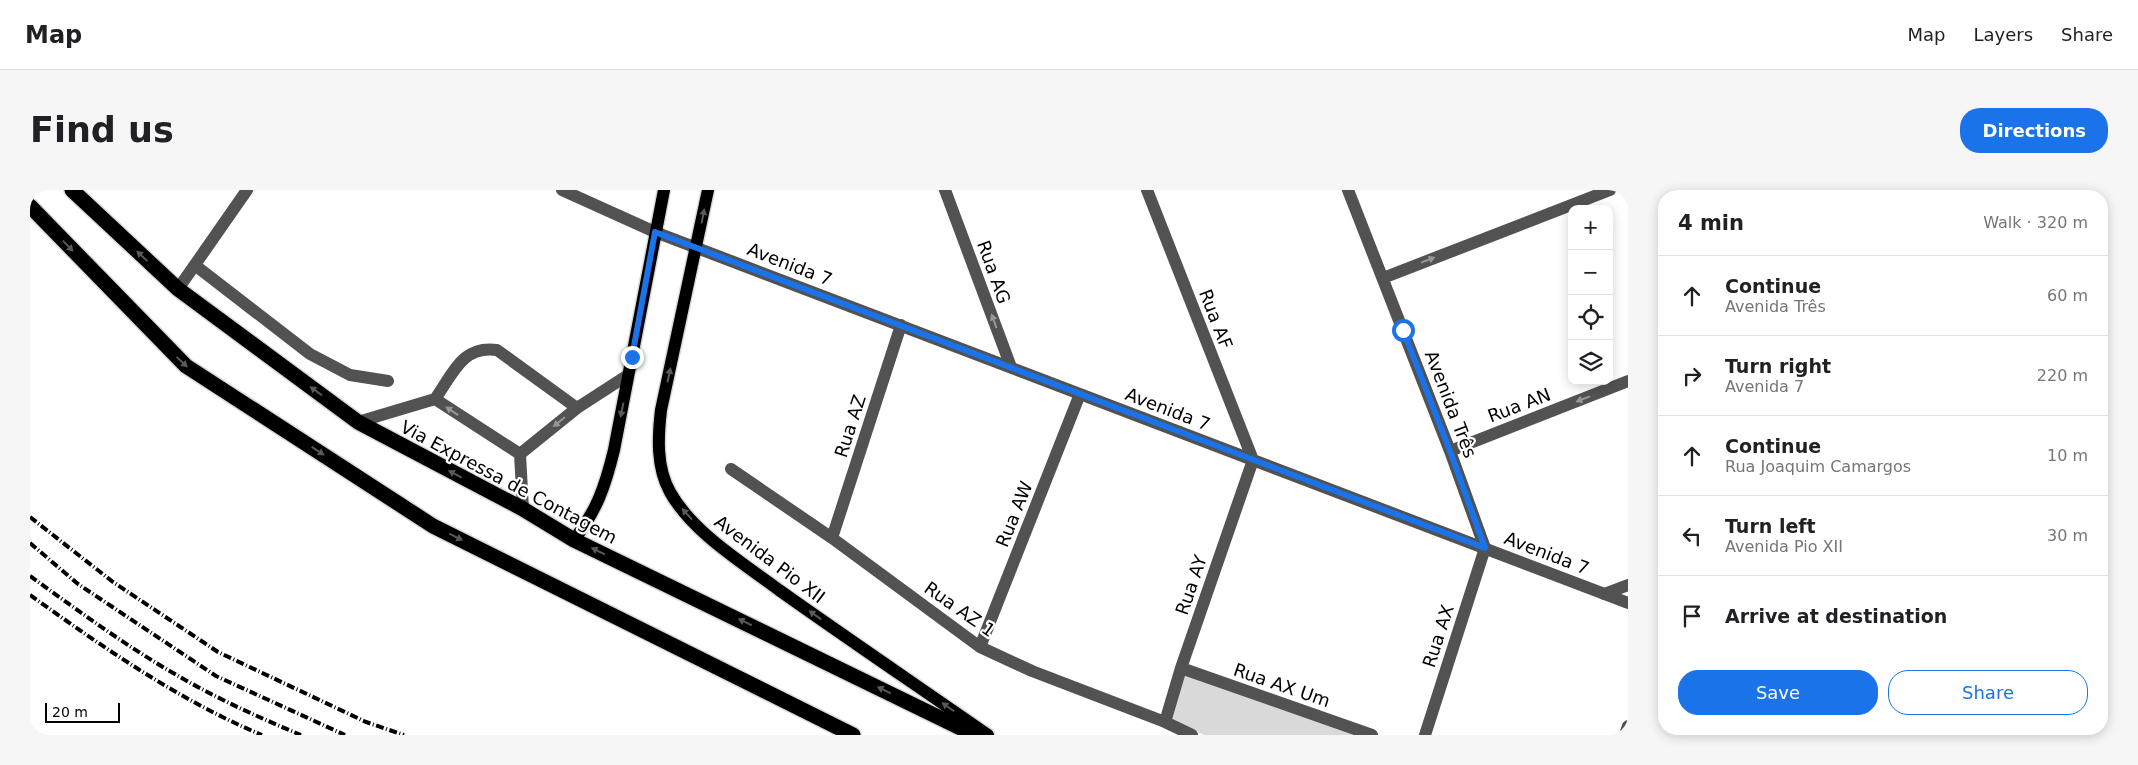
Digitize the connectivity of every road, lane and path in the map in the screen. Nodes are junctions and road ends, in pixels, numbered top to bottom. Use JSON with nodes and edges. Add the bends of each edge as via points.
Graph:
{"nodes":[{"id":1,"x":72,"y":190,"type":"edge"},
{"id":2,"x":247,"y":190,"type":"edge"},
{"id":3,"x":562,"y":190,"type":"edge"},
{"id":4,"x":664,"y":190,"type":"edge"},
{"id":5,"x":708,"y":190,"type":"edge"},
{"id":6,"x":945,"y":190,"type":"edge"},
{"id":7,"x":1147,"y":190,"type":"edge"},
{"id":8,"x":1348,"y":190,"type":"edge"},
{"id":9,"x":1610,"y":190,"type":"edge"},
{"id":10,"x":30,"y":206,"type":"edge"},
{"id":11,"x":655,"y":232,"type":"junction"},
{"id":12,"x":696,"y":247,"type":"junction"},
{"id":13,"x":196,"y":266,"type":"junction"},
{"id":14,"x":1383,"y":278,"type":"junction"},
{"id":15,"x":178,"y":289,"type":"junction"},
{"id":16,"x":901,"y":325,"type":"junction"},
{"id":17,"x":1011,"y":367,"type":"junction"},
{"id":18,"x":628,"y":375,"type":"junction"},
{"id":19,"x":388,"y":381,"type":"dead end"},
{"id":20,"x":1628,"y":381,"type":"edge"},
{"id":21,"x":1080,"y":394,"type":"junction"},
{"id":22,"x":435,"y":399,"type":"junction"},
{"id":23,"x":577,"y":408,"type":"junction"},
{"id":24,"x":358,"y":422,"type":"junction"},
{"id":25,"x":1450,"y":451,"type":"junction"},
{"id":26,"x":520,"y":454,"type":"junction"},
{"id":27,"x":1252,"y":460,"type":"junction"},
{"id":28,"x":731,"y":469,"type":"dead end"},
{"id":29,"x":523,"y":509,"type":"junction"},
{"id":30,"x":832,"y":538,"type":"junction"},
{"id":31,"x":574,"y":540,"type":"junction"},
{"id":32,"x":1485,"y":548,"type":"junction"},
{"id":33,"x":1628,"y":585,"type":"edge"},
{"id":34,"x":1604,"y":594,"type":"junction"},
{"id":35,"x":1628,"y":603,"type":"edge"},
{"id":36,"x":980,"y":647,"type":"junction"},
{"id":37,"x":1181,"y":668,"type":"junction"},
{"id":38,"x":1165,"y":722,"type":"junction"},
{"id":39,"x":1628,"y":726,"type":"edge"},
{"id":40,"x":853,"y":735,"type":"edge"},
{"id":41,"x":975,"y":735,"type":"edge"},
{"id":42,"x":988,"y":735,"type":"edge"},
{"id":43,"x":1192,"y":735,"type":"edge"},
{"id":44,"x":1372,"y":735,"type":"edge"},
{"id":45,"x":1425,"y":735,"type":"edge"},
{"id":46,"x":1624,"y":735,"type":"edge"}],
"edges":[{"from":15,"to":1,"type":"highway","name":"Via Expressa de Contagem","one_way":true},
{"from":2,"to":13,"type":"street"},
{"from":3,"to":11,"type":"street","name":"Avenida 7"},
{"from":4,"to":11,"type":"main road"},
{"from":12,"to":5,"type":"main road","name":"Avenida Pio XII","one_way":true},
{"from":17,"to":6,"type":"street","name":"Rua AG","one_way":true},
{"from":7,"to":27,"type":"street","name":"Rua AF"},
{"from":8,"to":14,"type":"street","name":"Avenida Três"},
{"from":14,"to":9,"type":"street","one_way":true},
{"from":10,"to":40,"type":"highway","one_way":true,"via":[[186,366],[433,526]]},
{"from":11,"to":12,"type":"street","name":"Avenida 7"},
{"from":11,"to":18,"type":"main road"},
{"from":12,"to":16,"type":"street","name":"Avenida 7"},
{"from":42,"to":12,"type":"main road","name":"Avenida Pio XII","one_way":true,"via":[[723,549],[687,515],[669,491],[661,464],[660,420]]},
{"from":13,"to":15,"type":"street"},
{"from":13,"to":19,"type":"street","via":[[310,354],[350,375]]},
{"from":14,"to":25,"type":"street","name":"Avenida Três"},
{"from":24,"to":15,"type":"highway","name":"Via Expressa de Contagem","one_way":true},
{"from":16,"to":17,"type":"street","name":"Avenida 7"},
{"from":16,"to":30,"type":"street","name":"Rua AZ"},
{"from":17,"to":21,"type":"street","name":"Avenida 7"},
{"from":18,"to":23,"type":"street"},
{"from":18,"to":31,"type":"main road","one_way":true,"via":[[605,488],[591,518]]},
{"from":20,"to":25,"type":"street","name":"Rua AN","one_way":true},
{"from":21,"to":27,"type":"street","name":"Avenida 7"},
{"from":21,"to":36,"type":"street","name":"Rua AW"},
{"from":22,"to":23,"type":"street","via":[[466,355],[483,348],[497,350]]},
{"from":22,"to":24,"type":"street"},
{"from":26,"to":22,"type":"street","one_way":true},
{"from":23,"to":26,"type":"street","one_way":true},
{"from":29,"to":24,"type":"highway","name":"Via Expressa de Contagem","one_way":true},
{"from":25,"to":32,"type":"street","name":"Avenida Três"},
{"from":26,"to":29,"type":"street"},
{"from":27,"to":32,"type":"street","name":"Avenida 7"},
{"from":27,"to":37,"type":"street","name":"Rua AY"},
{"from":28,"to":30,"type":"street","name":"Rua AZ 1"},
{"from":29,"to":31,"type":"highway","name":"Via Expressa de Contagem"},
{"from":30,"to":36,"type":"street","name":"Rua AZ 1"},
{"from":41,"to":31,"type":"highway","name":"Via Expressa de Contagem","one_way":true},
{"from":32,"to":34,"type":"street","name":"Avenida 7"},
{"from":32,"to":45,"type":"street","name":"Rua AX"},
{"from":33,"to":34,"type":"street"},
{"from":34,"to":35,"type":"street","name":"Avenida 7"},
{"from":36,"to":38,"type":"street","name":"Rua AZ 1","via":[[1032,671]]},
{"from":37,"to":38,"type":"street","name":"Rua AY"},
{"from":37,"to":44,"type":"street","name":"Rua AX Um"},
{"from":38,"to":43,"type":"street","name":"Rua AZ 1"},
{"from":39,"to":46,"type":"street"}]}
